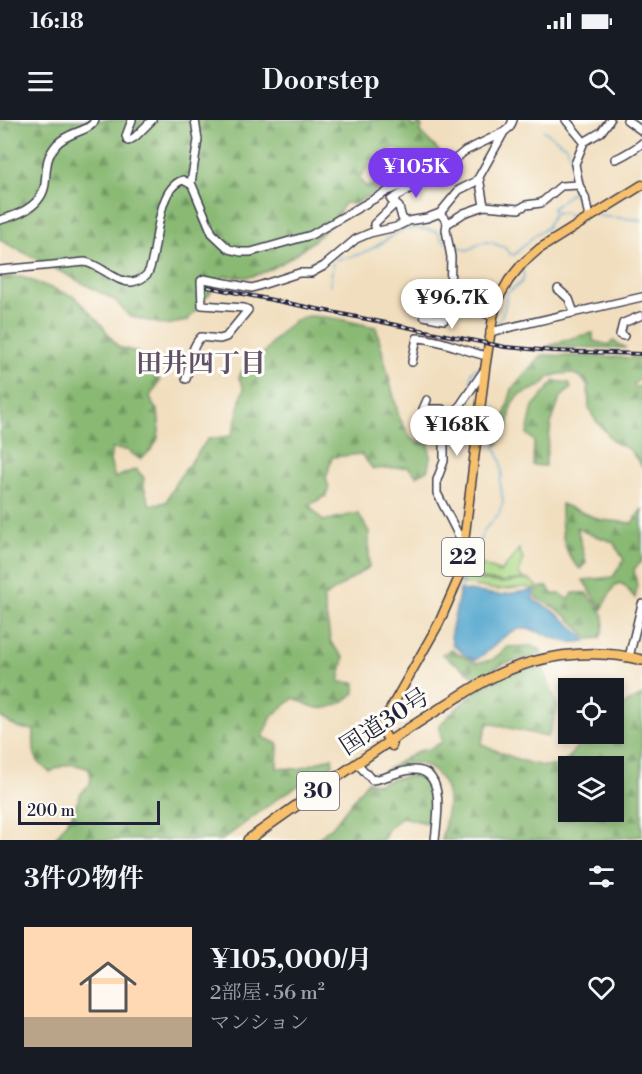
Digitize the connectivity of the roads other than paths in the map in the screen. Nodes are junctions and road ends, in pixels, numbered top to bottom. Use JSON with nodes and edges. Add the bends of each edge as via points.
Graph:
{"nodes":[{"id":1,"x":95,"y":120,"type":"edge"},
{"id":2,"x":132,"y":120,"type":"edge"},
{"id":3,"x":152,"y":120,"type":"edge"},
{"id":4,"x":195,"y":120,"type":"edge"},
{"id":5,"x":513,"y":120,"type":"edge"},
{"id":6,"x":566,"y":120,"type":"edge"},
{"id":7,"x":610,"y":120,"type":"edge"},
{"id":8,"x":627,"y":120,"type":"edge"},
{"id":9,"x":642,"y":131,"type":"edge"},
{"id":10,"x":504,"y":132,"type":"junction"},
{"id":11,"x":585,"y":142,"type":"junction"},
{"id":12,"x":642,"y":143,"type":"edge"},
{"id":13,"x":615,"y":159,"type":"dead end"},
{"id":14,"x":479,"y":177,"type":"junction"},
{"id":15,"x":418,"y":180,"type":"junction"},
{"id":16,"x":191,"y":183,"type":"junction"},
{"id":17,"x":579,"y":184,"type":"junction"},
{"id":18,"x":642,"y":185,"type":"edge"},
{"id":19,"x":395,"y":204,"type":"junction"},
{"id":20,"x":484,"y":207,"type":"junction"},
{"id":21,"x":440,"y":213,"type":"junction"},
{"id":22,"x":589,"y":218,"type":"junction"},
{"id":23,"x":0,"y":219,"type":"edge"},
{"id":24,"x":406,"y":222,"type":"junction"},
{"id":25,"x":447,"y":224,"type":"junction"},
{"id":26,"x":377,"y":231,"type":"junction"},
{"id":27,"x":0,"y":270,"type":"edge"},
{"id":28,"x":558,"y":289,"type":"dead end"},
{"id":29,"x":450,"y":298,"type":"junction"},
{"id":30,"x":641,"y":298,"type":"edge"},
{"id":31,"x":574,"y":313,"type":"junction"},
{"id":32,"x":641,"y":314,"type":"edge"},
{"id":33,"x":424,"y":316,"type":"dead end"},
{"id":34,"x":493,"y":317,"type":"junction"},
{"id":35,"x":639,"y":324,"type":"dead end"},
{"id":36,"x":490,"y":332,"type":"junction"},
{"id":37,"x":624,"y":336,"type":"dead end"},
{"id":38,"x":487,"y":356,"type":"junction"},
{"id":39,"x":412,"y":362,"type":"dead end"},
{"id":40,"x":485,"y":369,"type":"junction"},
{"id":41,"x":186,"y":379,"type":"dead end"},
{"id":42,"x":427,"y":400,"type":"dead end"},
{"id":43,"x":451,"y":417,"type":"junction"},
{"id":44,"x":464,"y":546,"type":"junction"},
{"id":45,"x":642,"y":604,"type":"edge"},
{"id":46,"x":629,"y":657,"type":"junction"},
{"id":47,"x":642,"y":660,"type":"edge"},
{"id":48,"x":390,"y":744,"type":"junction"},
{"id":49,"x":358,"y":766,"type":"junction"},
{"id":50,"x":248,"y":840,"type":"edge"},
{"id":51,"x":259,"y":840,"type":"edge"},
{"id":52,"x":435,"y":840,"type":"edge"}],
"edges":[{"from":1,"to":23,"type":"street","via":[[90,128],[64,137],[50,152],[45,187],[33,206]]},
{"from":2,"to":3,"type":"street","via":[[128,141]]},
{"from":4,"to":16,"type":"street","via":[[198,140]]},
{"from":5,"to":10,"type":"street"},
{"from":6,"to":11,"type":"street"},
{"from":7,"to":11,"type":"street","via":[[601,132]]},
{"from":8,"to":9,"type":"street"},
{"from":10,"to":14,"type":"street"},
{"from":10,"to":15,"type":"street","via":[[465,151],[435,174]]},
{"from":11,"to":17,"type":"street","via":[[575,164]]},
{"from":12,"to":13,"type":"street"},
{"from":14,"to":20,"type":"street"},
{"from":14,"to":21,"type":"street","via":[[459,190]]},
{"from":15,"to":16,"type":"street","via":[[388,191],[311,235],[250,252],[229,249],[212,233]]},
{"from":15,"to":19,"type":"street","via":[[391,200]]},
{"from":16,"to":27,"type":"street","via":[[179,181],[164,203],[149,270],[141,279],[125,281],[85,262]]},
{"from":17,"to":20,"type":"street","via":[[561,186],[541,203],[519,209]]},
{"from":17,"to":22,"type":"street"},
{"from":18,"to":22,"type":"main road","number":"22"},
{"from":19,"to":24,"type":"street"},
{"from":19,"to":26,"type":"street","via":[[374,224]]},
{"from":20,"to":25,"type":"street"},
{"from":21,"to":24,"type":"street"},
{"from":21,"to":25,"type":"street"},
{"from":22,"to":34,"type":"main road","number":"22","via":[[522,264],[502,292]]},
{"from":24,"to":26,"type":"street"},
{"from":25,"to":29,"type":"street"},
{"from":26,"to":41,"type":"street","via":[[356,239],[311,273],[252,288],[201,281],[202,305],[248,310],[226,337],[198,340]]},
{"from":28,"to":31,"type":"street","via":[[569,299]]},
{"from":29,"to":33,"type":"street","via":[[444,320]]},
{"from":29,"to":34,"type":"street"},
{"from":30,"to":31,"type":"street"},
{"from":31,"to":36,"type":"street"},
{"from":32,"to":35,"type":"street"},
{"from":32,"to":37,"type":"street","via":[[621,325],[620,335]]},
{"from":34,"to":36,"type":"main road","number":"22"},
{"from":36,"to":38,"type":"main road","number":"22"},
{"from":38,"to":39,"type":"street","via":[[434,339],[417,338]]},
{"from":38,"to":40,"type":"main road","number":"22"},
{"from":40,"to":43,"type":"street"},
{"from":40,"to":44,"type":"main road","number":"22"},
{"from":42,"to":43,"type":"street","via":[[423,409],[442,410]]},
{"from":43,"to":44,"type":"street","via":[[444,429],[444,461],[436,487]]},
{"from":44,"to":48,"type":"main road","number":"22","via":[[460,575],[439,623],[383,722],[382,730]]},
{"from":45,"to":46,"type":"street"},
{"from":46,"to":47,"type":"highway","name":"国道30号","number":"30"},
{"from":46,"to":48,"type":"highway","name":"国道30号","number":"30","via":[[583,655],[534,661],[500,674],[456,699]]},
{"from":48,"to":49,"type":"highway","name":"国道30号","number":"30"},
{"from":49,"to":50,"type":"highway","name":"国道30号","number":"30"},
{"from":49,"to":51,"type":"highway","name":"国道30号","number":"30"},
{"from":49,"to":52,"type":"street","via":[[372,780],[412,770],[431,777],[438,805]]}]}
